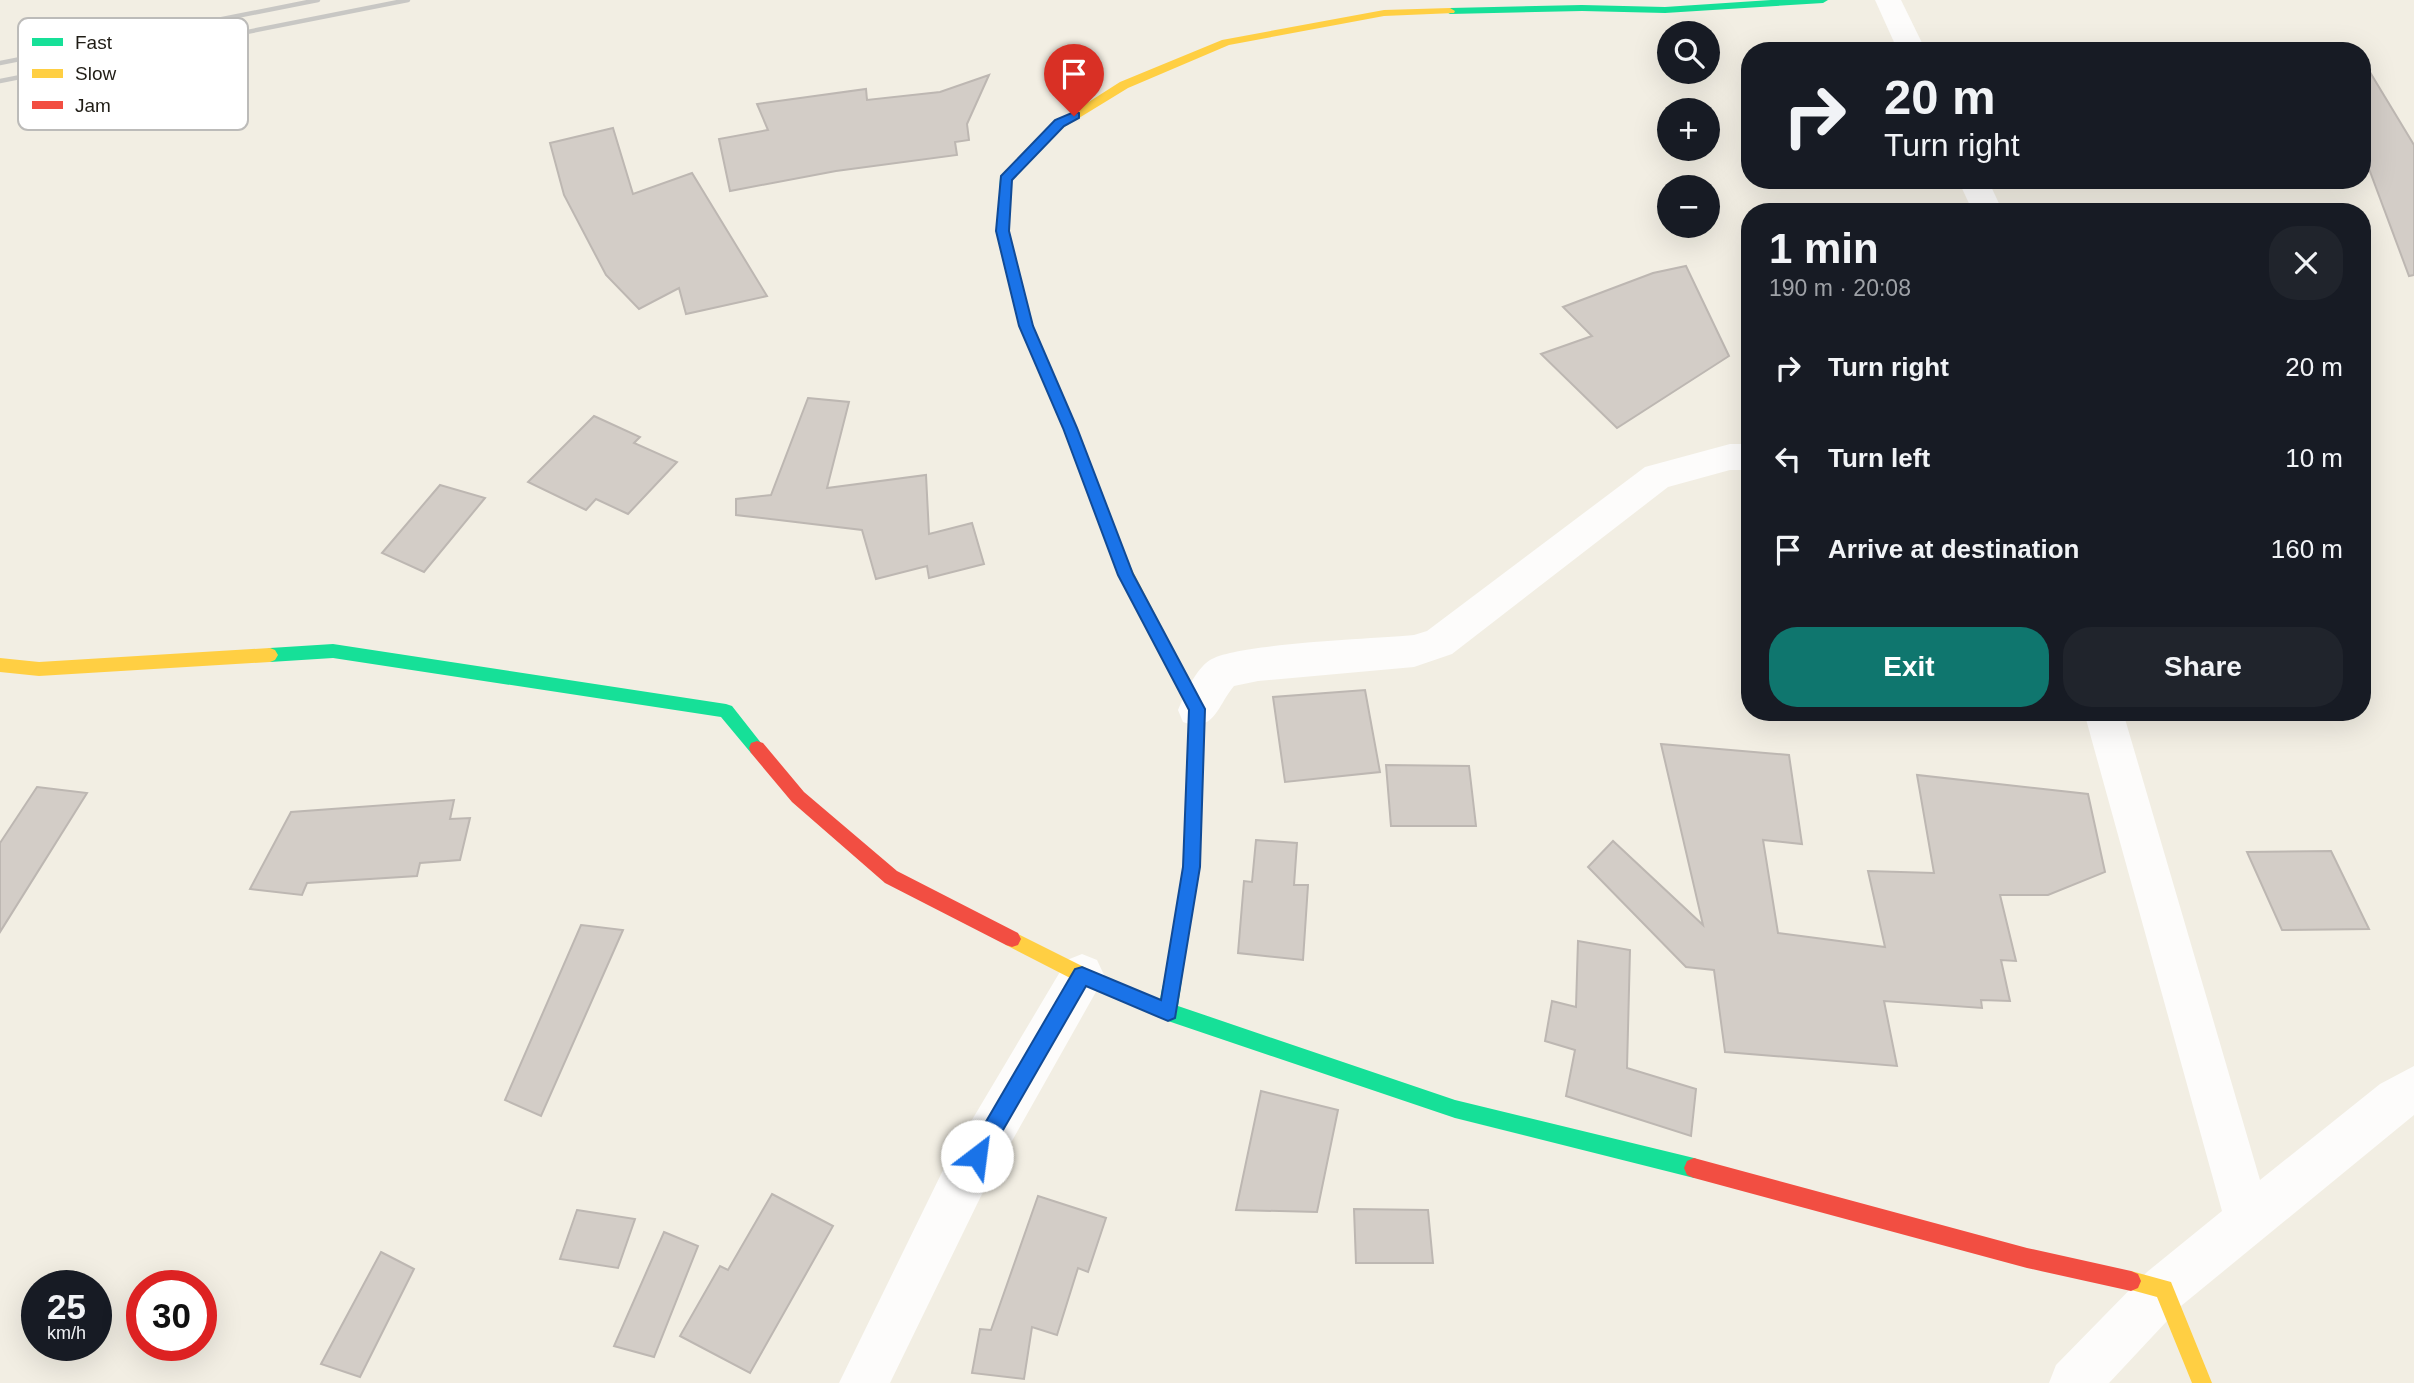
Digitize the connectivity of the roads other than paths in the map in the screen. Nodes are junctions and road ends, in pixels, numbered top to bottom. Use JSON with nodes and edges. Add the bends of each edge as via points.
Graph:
{"nodes":[{"id":1,"x":1823,"y":0,"type":"edge"},
{"id":2,"x":1888,"y":0,"type":"edge"},
{"id":3,"x":1908,"y":42,"type":"edge"},
{"id":4,"x":1741,"y":457,"type":"edge"},
{"id":5,"x":0,"y":666,"type":"edge"},
{"id":6,"x":1197,"y":709,"type":"junction"},
{"id":7,"x":2106,"y":721,"type":"edge"},
{"id":8,"x":1082,"y":975,"type":"junction"},
{"id":9,"x":1168,"y":1012,"type":"junction"},
{"id":10,"x":2414,"y":1089,"type":"edge"},
{"id":11,"x":2248,"y":1220,"type":"junction"},
{"id":12,"x":2164,"y":1289,"type":"junction"},
{"id":13,"x":864,"y":1383,"type":"edge"},
{"id":14,"x":2074,"y":1383,"type":"edge"},
{"id":15,"x":2202,"y":1383,"type":"edge"}],
"edges":[{"from":1,"to":6,"type":"street","via":[[1665,10],[1384,13],[1226,42],[1124,85],[1060,123],[1006,178],[1003,231],[1026,326],[1126,575]]},
{"from":2,"to":3,"type":"street"},
{"from":4,"to":6,"type":"street","via":[[1657,477],[1439,643],[1414,651],[1258,665],[1223,673]]},
{"from":5,"to":8,"type":"street","via":[[39,669],[333,651],[726,711],[798,797],[891,877]]},
{"from":6,"to":9,"type":"street","via":[[1191,867]]},
{"from":7,"to":11,"type":"street"},
{"from":8,"to":9,"type":"street"},
{"from":8,"to":13,"type":"street","via":[[964,1179]]},
{"from":9,"to":12,"type":"street","via":[[1455,1109],[2027,1258]]},
{"from":10,"to":11,"type":"street"},
{"from":11,"to":12,"type":"street"},
{"from":12,"to":14,"type":"street"},
{"from":12,"to":15,"type":"street"}]}
